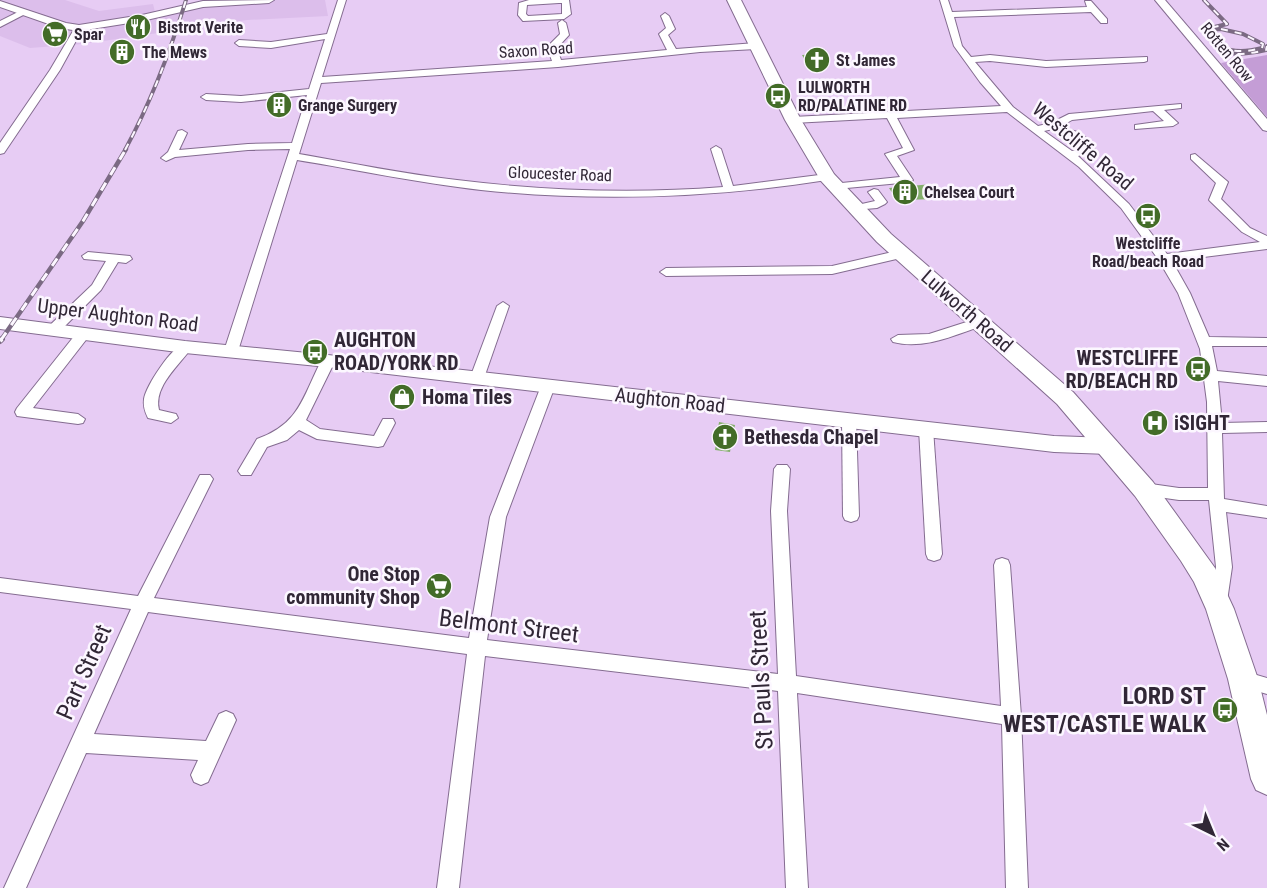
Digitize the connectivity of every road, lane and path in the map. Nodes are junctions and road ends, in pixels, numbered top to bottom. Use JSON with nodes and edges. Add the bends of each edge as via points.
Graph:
{"nodes":[{"id":1,"x":269,"y":0,"type":"edge"},
{"id":2,"x":342,"y":0,"type":"edge"},
{"id":3,"x":734,"y":0,"type":"edge"},
{"id":4,"x":944,"y":0,"type":"edge"},
{"id":5,"x":1160,"y":0,"type":"edge"},
{"id":6,"x":540,"y":1,"type":"edge"},
{"id":7,"x":0,"y":4,"type":"edge"},
{"id":8,"x":25,"y":12,"type":"junction"},
{"id":9,"x":948,"y":15,"type":"junction"},
{"id":10,"x":665,"y":16,"type":"dead end"},
{"id":11,"x":1104,"y":21,"type":"dead end"},
{"id":12,"x":0,"y":24,"type":"edge"},
{"id":13,"x":562,"y":24,"type":"dead end"},
{"id":14,"x":79,"y":28,"type":"junction"},
{"id":15,"x":330,"y":36,"type":"junction"},
{"id":16,"x":238,"y":42,"type":"dead end"},
{"id":17,"x":756,"y":46,"type":"junction"},
{"id":18,"x":1139,"y":49,"type":"dead end"},
{"id":19,"x":673,"y":53,"type":"junction"},
{"id":20,"x":968,"y":60,"type":"junction"},
{"id":21,"x":558,"y":64,"type":"junction"},
{"id":22,"x":318,"y":80,"type":"junction"},
{"id":23,"x":212,"y":84,"type":"dead end"},
{"id":24,"x":312,"y":92,"type":"junction"},
{"id":25,"x":1178,"y":106,"type":"dead end"},
{"id":26,"x":1009,"y":109,"type":"junction"},
{"id":27,"x":1156,"y":109,"type":"junction"},
{"id":28,"x":890,"y":115,"type":"junction"},
{"id":29,"x":793,"y":120,"type":"junction"},
{"id":30,"x":1138,"y":127,"type":"dead end"},
{"id":31,"x":1267,"y":127,"type":"edge"},
{"id":32,"x":1037,"y":129,"type":"junction"},
{"id":33,"x":1071,"y":132,"type":"dead end"},
{"id":34,"x":182,"y":133,"type":"dead end"},
{"id":35,"x":716,"y":148,"type":"dead end"},
{"id":36,"x":0,"y":151,"type":"edge"},
{"id":37,"x":295,"y":151,"type":"junction"},
{"id":38,"x":1070,"y":155,"type":"junction"},
{"id":39,"x":1195,"y":157,"type":"dead end"},
{"id":40,"x":832,"y":182,"type":"junction"},
{"id":41,"x":729,"y":189,"type":"junction"},
{"id":42,"x":874,"y":192,"type":"dead end"},
{"id":43,"x":857,"y":208,"type":"junction"},
{"id":44,"x":1267,"y":243,"type":"edge"},
{"id":45,"x":901,"y":254,"type":"junction"},
{"id":46,"x":88,"y":256,"type":"dead end"},
{"id":47,"x":1164,"y":258,"type":"junction"},
{"id":48,"x":666,"y":272,"type":"dead end"},
{"id":49,"x":503,"y":306,"type":"dead end"},
{"id":50,"x":979,"y":322,"type":"junction"},
{"id":51,"x":0,"y":323,"type":"edge"},
{"id":52,"x":53,"y":330,"type":"junction"},
{"id":53,"x":84,"y":333,"type":"junction"},
{"id":54,"x":898,"y":339,"type":"dead end"},
{"id":55,"x":1203,"y":341,"type":"junction"},
{"id":56,"x":1267,"y":342,"type":"edge"},
{"id":57,"x":185,"y":347,"type":"junction"},
{"id":58,"x":231,"y":351,"type":"junction"},
{"id":59,"x":328,"y":361,"type":"junction"},
{"id":60,"x":1210,"y":375,"type":"junction"},
{"id":61,"x":477,"y":378,"type":"junction"},
{"id":62,"x":1267,"y":381,"type":"edge"},
{"id":63,"x":548,"y":386,"type":"junction"},
{"id":64,"x":171,"y":418,"type":"dead end"},
{"id":65,"x":78,"y":419,"type":"dead end"},
{"id":66,"x":849,"y":420,"type":"junction"},
{"id":67,"x":298,"y":422,"type":"junction"},
{"id":68,"x":388,"y":423,"type":"dead end"},
{"id":69,"x":1267,"y":427,"type":"edge"},
{"id":70,"x":1215,"y":428,"type":"junction"},
{"id":71,"x":926,"y":429,"type":"junction"},
{"id":72,"x":1109,"y":446,"type":"junction"},
{"id":73,"x":782,"y":470,"type":"dead end"},
{"id":74,"x":246,"y":471,"type":"dead end"},
{"id":75,"x":204,"y":479,"type":"dead end"},
{"id":76,"x":1144,"y":489,"type":"junction"},
{"id":77,"x":1216,"y":499,"type":"junction"},
{"id":78,"x":1267,"y":512,"type":"edge"},
{"id":79,"x":851,"y":516,"type":"dead end"},
{"id":80,"x":934,"y":554,"type":"dead end"},
{"id":81,"x":1002,"y":565,"type":"dead end"},
{"id":82,"x":0,"y":585,"type":"edge"},
{"id":83,"x":143,"y":603,"type":"junction"},
{"id":84,"x":1220,"y":609,"type":"junction"},
{"id":85,"x":477,"y":647,"type":"junction"},
{"id":86,"x":786,"y":683,"type":"junction"},
{"id":87,"x":1255,"y":683,"type":"edge"},
{"id":88,"x":1011,"y":716,"type":"junction"},
{"id":89,"x":226,"y":720,"type":"dead end"},
{"id":90,"x":81,"y":742,"type":"junction"},
{"id":91,"x":212,"y":751,"type":"junction"},
{"id":92,"x":201,"y":775,"type":"dead end"},
{"id":93,"x":1267,"y":779,"type":"edge"},
{"id":94,"x":15,"y":888,"type":"edge"},
{"id":95,"x":448,"y":888,"type":"edge"},
{"id":96,"x":797,"y":888,"type":"edge"},
{"id":97,"x":1017,"y":888,"type":"edge"}],
"edges":[{"from":1,"to":14,"type":"street","via":[[212,3]]},
{"from":2,"to":15,"type":"street"},
{"from":3,"to":17,"type":"highway","name":"Lulworth Road"},
{"from":4,"to":9,"type":"street","name":"Westcliffe Road"},
{"from":5,"to":31,"type":"street","name":"Rotten Row"},
{"from":6,"to":6,"type":"street","via":[[566,2],[567,14],[524,18],[521,5]]},
{"from":7,"to":8,"type":"street"},
{"from":8,"to":12,"type":"street"},
{"from":8,"to":14,"type":"street"},
{"from":9,"to":11,"type":"street","via":[[1090,6]]},
{"from":9,"to":20,"type":"street","name":"Westcliffe Road","via":[[958,46]]},
{"from":10,"to":19,"type":"street","via":[[671,29],[663,34]]},
{"from":13,"to":21,"type":"street","via":[[565,35],[552,47]]},
{"from":14,"to":36,"type":"street","via":[[56,70]]},
{"from":15,"to":16,"type":"street","via":[[271,45]]},
{"from":15,"to":22,"type":"street"},
{"from":17,"to":19,"type":"street","name":"Saxon Road"},
{"from":17,"to":29,"type":"highway","name":"Lulworth Road"},
{"from":18,"to":20,"type":"street","via":[[1147,62],[1046,64],[990,58]]},
{"from":19,"to":21,"type":"street","name":"Saxon Road"},
{"from":20,"to":26,"type":"street","name":"Westcliffe Road"},
{"from":21,"to":22,"type":"street","name":"Saxon Road"},
{"from":22,"to":24,"type":"street"},
{"from":23,"to":24,"type":"street","via":[[204,99]]},
{"from":24,"to":37,"type":"street"},
{"from":25,"to":27,"type":"street"},
{"from":26,"to":28,"type":"street"},
{"from":26,"to":32,"type":"street","name":"Westcliffe Road"},
{"from":27,"to":30,"type":"street","via":[[1173,123]]},
{"from":27,"to":32,"type":"street","via":[[1069,117],[1054,126]]},
{"from":28,"to":29,"type":"street"},
{"from":28,"to":40,"type":"street","name":"Gloucester Road","via":[[909,150],[890,154],[907,180]]},
{"from":29,"to":40,"type":"highway","name":"Lulworth Road"},
{"from":32,"to":38,"type":"street","name":"Westcliffe Road"},
{"from":33,"to":38,"type":"street","via":[[1090,150]]},
{"from":34,"to":37,"type":"street","name":"Gloucester Road","via":[[169,156],[248,147]]},
{"from":35,"to":41,"type":"street"},
{"from":37,"to":41,"type":"street","name":"Gloucester Road","via":[[410,177],[510,189]]},
{"from":37,"to":58,"type":"street"},
{"from":38,"to":47,"type":"street","name":"Westcliffe Road","via":[[1125,206]]},
{"from":39,"to":44,"type":"street","via":[[1222,182],[1215,200],[1246,230]]},
{"from":40,"to":41,"type":"street","name":"Gloucester Road"},
{"from":40,"to":43,"type":"highway","name":"Lulworth Road"},
{"from":42,"to":43,"type":"street","via":[[881,202]]},
{"from":43,"to":45,"type":"highway","name":"Lulworth Road"},
{"from":44,"to":47,"type":"street"},
{"from":45,"to":48,"type":"street","via":[[832,270]]},
{"from":45,"to":50,"type":"highway","name":"Lulworth Road"},
{"from":46,"to":52,"type":"street","via":[[121,258]]},
{"from":47,"to":55,"type":"street","name":"Westcliffe Road","via":[[1184,293]]},
{"from":49,"to":61,"type":"street"},
{"from":50,"to":54,"type":"street","via":[[953,333]]},
{"from":50,"to":72,"type":"highway","name":"Lulworth Road","via":[[1065,398]]},
{"from":51,"to":52,"type":"main road","name":"Upper Aughton Road"},
{"from":52,"to":53,"type":"main road","name":"Upper Aughton Road"},
{"from":53,"to":57,"type":"main road","name":"Upper Aughton Road"},
{"from":53,"to":65,"type":"street","via":[[22,412]]},
{"from":55,"to":56,"type":"street"},
{"from":55,"to":60,"type":"street","name":"Westcliffe Road"},
{"from":57,"to":58,"type":"main road","name":"Upper Aughton Road"},
{"from":57,"to":64,"type":"street","via":[[150,395],[153,414]]},
{"from":58,"to":59,"type":"main road","name":"Aughton Road"},
{"from":59,"to":61,"type":"main road","name":"Aughton Road"},
{"from":59,"to":67,"type":"street"},
{"from":60,"to":62,"type":"street"},
{"from":60,"to":70,"type":"street","name":"Westcliffe Road"},
{"from":61,"to":63,"type":"main road","name":"Aughton Road"},
{"from":63,"to":66,"type":"main road","name":"Aughton Road"},
{"from":63,"to":85,"type":"street","via":[[498,517]]},
{"from":66,"to":71,"type":"main road","name":"Aughton Road"},
{"from":66,"to":79,"type":"street"},
{"from":67,"to":68,"type":"street","via":[[317,434],[378,442]]},
{"from":67,"to":74,"type":"street","via":[[282,436],[262,443]]},
{"from":69,"to":70,"type":"street"},
{"from":70,"to":77,"type":"street","name":"Westcliffe Road"},
{"from":71,"to":72,"type":"main road","name":"Aughton Road","via":[[1054,444]]},
{"from":71,"to":80,"type":"street"},
{"from":72,"to":76,"type":"highway","name":"Lulworth Road"},
{"from":73,"to":86,"type":"street","name":"St Pauls Street","via":[[779,511]]},
{"from":75,"to":83,"type":"street","name":"Part Street"},
{"from":76,"to":77,"type":"street"},
{"from":76,"to":84,"type":"highway","name":"Lulworth Road","via":[[1195,561]]},
{"from":77,"to":78,"type":"street"},
{"from":77,"to":84,"type":"street","name":"Westcliffe Road","via":[[1224,567]]},
{"from":81,"to":88,"type":"street"},
{"from":82,"to":83,"type":"street","name":"Belmont Street"},
{"from":83,"to":85,"type":"street","name":"Belmont Street"},
{"from":83,"to":90,"type":"street","name":"Part Street"},
{"from":84,"to":87,"type":"highway","name":"Lulworth Road"},
{"from":85,"to":86,"type":"street","name":"Belmont Street"},
{"from":85,"to":95,"type":"street"},
{"from":86,"to":88,"type":"street","name":"Belmont Street"},
{"from":86,"to":96,"type":"street","name":"St Pauls Street"},
{"from":87,"to":93,"type":"highway","name":"Lulworth Road"},
{"from":88,"to":97,"type":"street"},
{"from":89,"to":91,"type":"street"},
{"from":90,"to":91,"type":"street"},
{"from":90,"to":94,"type":"street","name":"Part Street"},
{"from":91,"to":92,"type":"street"}]}
